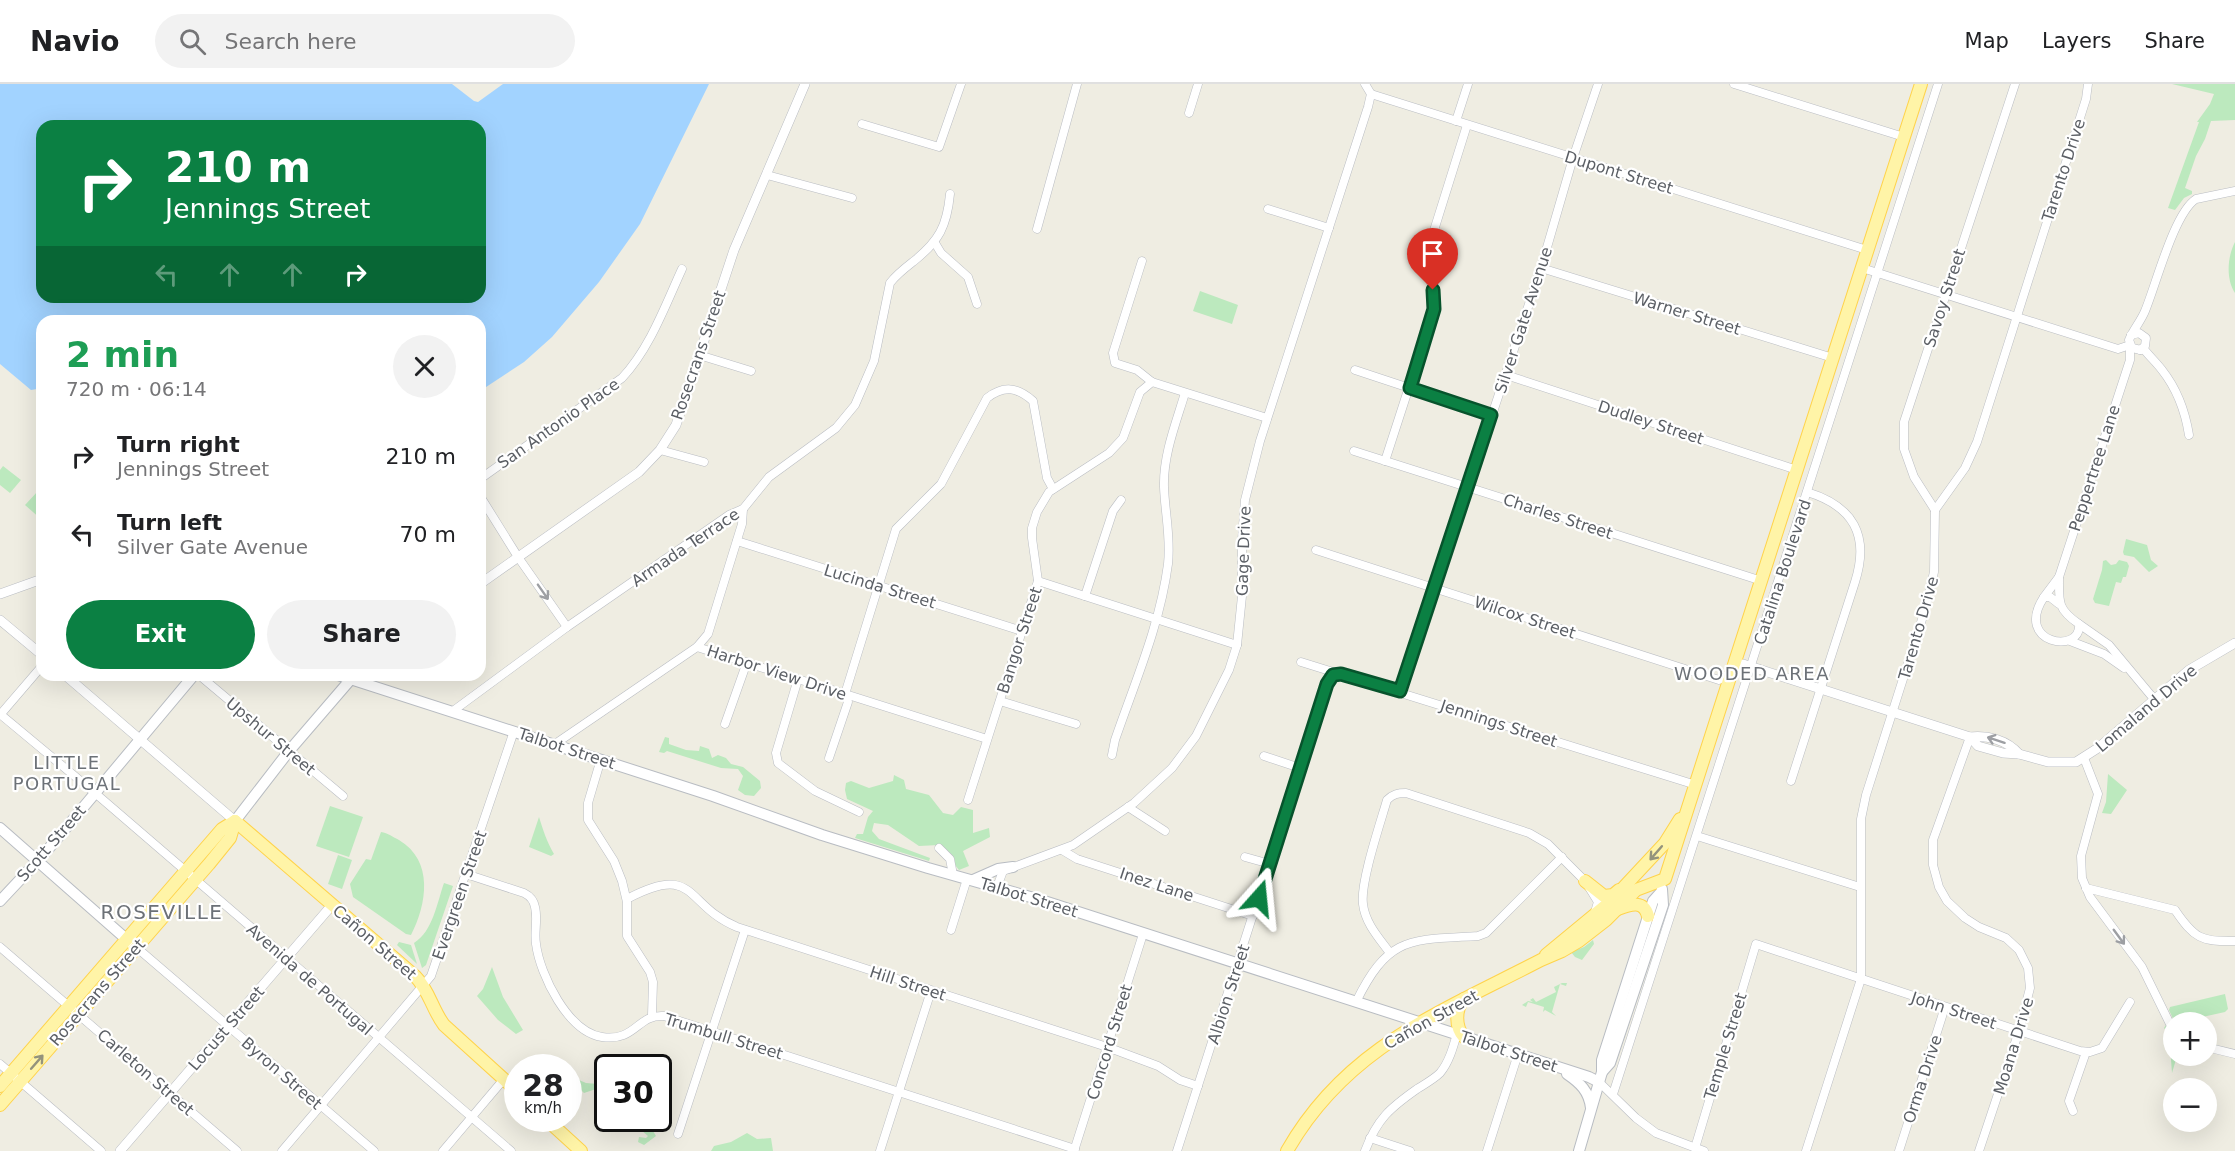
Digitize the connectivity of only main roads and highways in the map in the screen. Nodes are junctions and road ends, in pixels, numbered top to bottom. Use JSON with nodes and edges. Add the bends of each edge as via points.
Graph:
{"nodes":[{"id":1,"x":1921,"y":84,"type":"edge"},
{"id":2,"x":189,"y":681,"type":"edge"},
{"id":3,"x":351,"y":681,"type":"edge"},
{"id":4,"x":366,"y":681,"type":"edge"},
{"id":5,"x":1689,"y":805,"type":"junction"},
{"id":6,"x":235,"y":821,"type":"junction"},
{"id":7,"x":0,"y":828,"type":"edge"},
{"id":8,"x":36,"y":861,"type":"junction"},
{"id":9,"x":1665,"y":879,"type":"junction"},
{"id":10,"x":970,"y":880,"type":"junction"},
{"id":11,"x":1585,"y":881,"type":"road end"},
{"id":12,"x":1625,"y":886,"type":"junction"},
{"id":13,"x":1013,"y":892,"type":"junction"},
{"id":14,"x":1661,"y":892,"type":"junction"},
{"id":15,"x":0,"y":901,"type":"edge"},
{"id":16,"x":1617,"y":909,"type":"junction"},
{"id":17,"x":1648,"y":916,"type":"junction"},
{"id":18,"x":132,"y":944,"type":"junction"},
{"id":19,"x":1541,"y":960,"type":"junction"},
{"id":20,"x":1464,"y":999,"type":"junction"},
{"id":21,"x":1418,"y":1022,"type":"junction"},
{"id":22,"x":1460,"y":1033,"type":"junction"},
{"id":23,"x":1557,"y":1067,"type":"junction"},
{"id":24,"x":16,"y":1077,"type":"junction"},
{"id":25,"x":1601,"y":1077,"type":"junction"},
{"id":26,"x":504,"y":1079,"type":"edge"},
{"id":27,"x":0,"y":1086,"type":"edge"},
{"id":28,"x":0,"y":1105,"type":"edge"},
{"id":29,"x":1592,"y":1109,"type":"junction"},
{"id":30,"x":560,"y":1132,"type":"edge"},
{"id":31,"x":581,"y":1151,"type":"edge"},
{"id":32,"x":1287,"y":1151,"type":"edge"},
{"id":33,"x":1579,"y":1151,"type":"edge"}],
"edges":[{"from":1,"to":5,"type":"main road","name":"Catalina Boulevard"},
{"from":2,"to":8,"type":"main road","name":"Scott Street"},
{"from":3,"to":6,"type":"main road","name":"Rosecrans Street"},
{"from":4,"to":10,"type":"main road","name":"Talbot Street","via":[[822,835]]},
{"from":5,"to":9,"type":"main road","name":"Catalina Boulevard"},
{"from":5,"to":12,"type":"main road","name":"Cañon Street","one_way":true,"via":[[1665,843]]},
{"from":6,"to":18,"type":"main road","name":"Rosecrans Street","via":[[222,829],[185,871]]},
{"from":6,"to":18,"type":"main road","name":"Rosecrans Street","via":[[230,838]]},
{"from":6,"to":26,"type":"main road","name":"Cañon Street","via":[[409,970],[424,986],[444,1025]]},
{"from":7,"to":8,"type":"main road"},
{"from":8,"to":15,"type":"main road","name":"Scott Street"},
{"from":8,"to":18,"type":"main road"},
{"from":9,"to":14,"type":"main road","name":"Catalina Boulevard"},
{"from":9,"to":16,"type":"main road","name":"Cañon Street","via":[[1636,890]]},
{"from":10,"to":13,"type":"main road","name":"Talbot Street"},
{"from":10,"to":13,"type":"main road","via":[[1013,867],[1008,878]]},
{"from":11,"to":12,"type":"main road","via":[[1604,896]]},
{"from":12,"to":19,"type":"main road","name":"Cañon Street"},
{"from":13,"to":21,"type":"main road","name":"Talbot Street"},
{"from":14,"to":17,"type":"main road","name":"Catalina Boulevard"},
{"from":14,"to":25,"type":"main road","name":"Catalina Boulevard","via":[[1663,904],[1653,936],[1610,1063]]},
{"from":16,"to":17,"type":"main road","via":[[1638,904]]},
{"from":16,"to":19,"type":"main road","name":"Cañon Street","via":[[1579,941]]},
{"from":17,"to":25,"type":"main road","name":"Catalina Boulevard","via":[[1602,1060]]},
{"from":18,"to":24,"type":"main road","name":"Rosecrans Street"},
{"from":19,"to":20,"type":"main road","name":"Cañon Street"},
{"from":20,"to":21,"type":"main road","name":"Cañon Street"},
{"from":20,"to":22,"type":"main road","via":[[1458,1008]]},
{"from":21,"to":22,"type":"main road","name":"Talbot Street"},
{"from":21,"to":32,"type":"main road","name":"Cañon Street","via":[[1352,1070],[1316,1108]]},
{"from":22,"to":23,"type":"main road","name":"Talbot Street"},
{"from":23,"to":25,"type":"main road","name":"Talbot Street"},
{"from":23,"to":29,"type":"main road","via":[[1585,1089]]},
{"from":24,"to":27,"type":"main road","name":"Rosecrans Street"},
{"from":24,"to":28,"type":"main road","name":"Rosecrans Street"},
{"from":25,"to":29,"type":"main road","name":"Catalina Boulevard"},
{"from":29,"to":33,"type":"main road","name":"Catalina Boulevard"},
{"from":30,"to":31,"type":"main road"}]}
